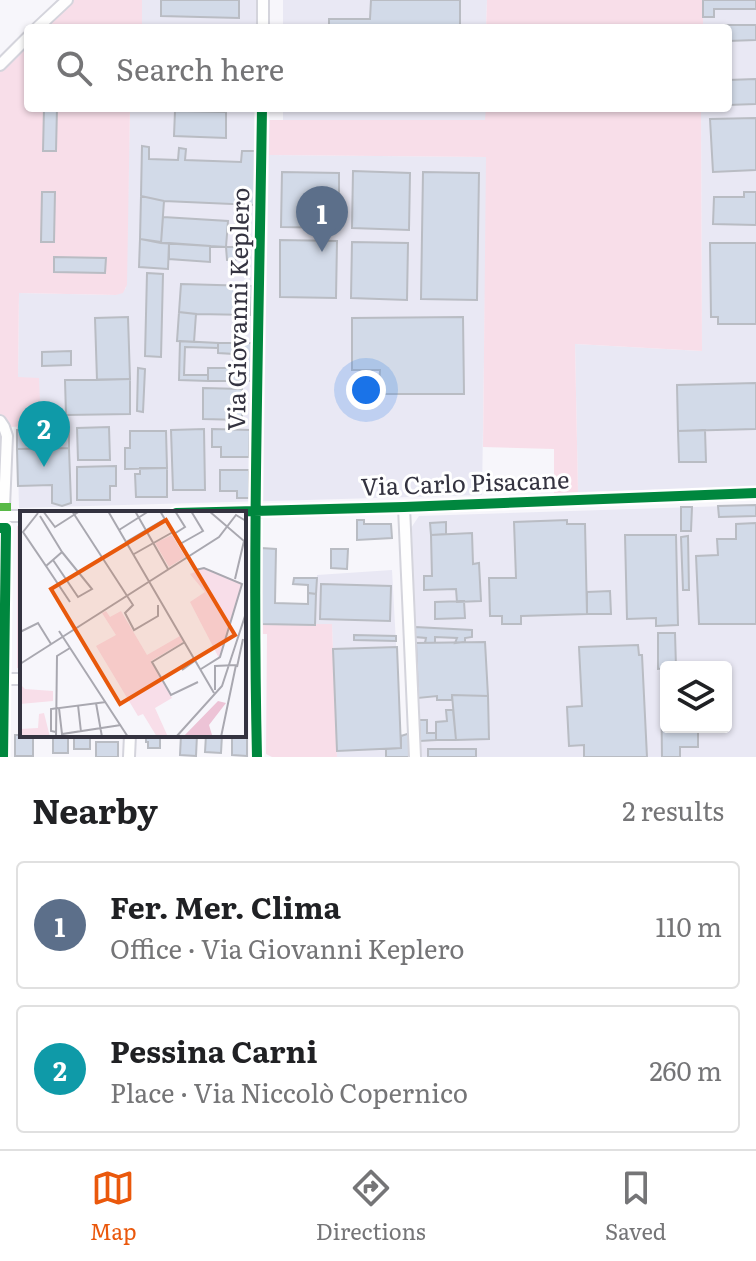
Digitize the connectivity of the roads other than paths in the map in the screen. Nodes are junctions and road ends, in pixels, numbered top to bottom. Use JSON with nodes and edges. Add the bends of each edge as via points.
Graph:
{"nodes":[{"id":1,"x":67,"y":0,"type":"edge"},
{"id":2,"x":263,"y":0,"type":"edge"},
{"id":3,"x":41,"y":24,"type":"edge"},
{"id":4,"x":263,"y":24,"type":"edge"},
{"id":5,"x":24,"y":41,"type":"edge"},
{"id":6,"x":0,"y":65,"type":"edge"},
{"id":7,"x":262,"y":112,"type":"edge"},
{"id":8,"x":0,"y":421,"type":"edge"},
{"id":9,"x":756,"y":493,"type":"edge"},
{"id":10,"x":404,"y":507,"type":"junction"},
{"id":11,"x":256,"y":510,"type":"junction"},
{"id":12,"x":229,"y":511,"type":"edge"},
{"id":13,"x":2,"y":516,"type":"edge"},
{"id":14,"x":2,"y":599,"type":"edge"},
{"id":15,"x":2,"y":671,"type":"edge"},
{"id":16,"x":250,"y":684,"type":"edge"},
{"id":17,"x":130,"y":737,"type":"edge"},
{"id":18,"x":2,"y":754,"type":"edge"},
{"id":19,"x":129,"y":757,"type":"edge"},
{"id":20,"x":257,"y":757,"type":"edge"},
{"id":21,"x":415,"y":757,"type":"edge"}],
"edges":[{"from":1,"to":3,"type":"street"},
{"from":2,"to":4,"type":"street"},
{"from":5,"to":6,"type":"street"},
{"from":7,"to":11,"type":"street","name":"Via Giovanni Keplero"},
{"from":8,"to":13,"type":"street","via":[[7,436]]},
{"from":9,"to":10,"type":"street","name":"Via Carlo Pisacane"},
{"from":10,"to":11,"type":"street","name":"Via Carlo Pisacane"},
{"from":10,"to":21,"type":"street"},
{"from":11,"to":12,"type":"street","name":"Via Carlo Pisacane"},
{"from":11,"to":16,"type":"street","name":"Via Giovanni Keplero"},
{"from":13,"to":14,"type":"street"},
{"from":14,"to":15,"type":"street"},
{"from":15,"to":18,"type":"street"},
{"from":16,"to":20,"type":"street","name":"Via Giovanni Keplero"},
{"from":17,"to":19,"type":"street"}]}
